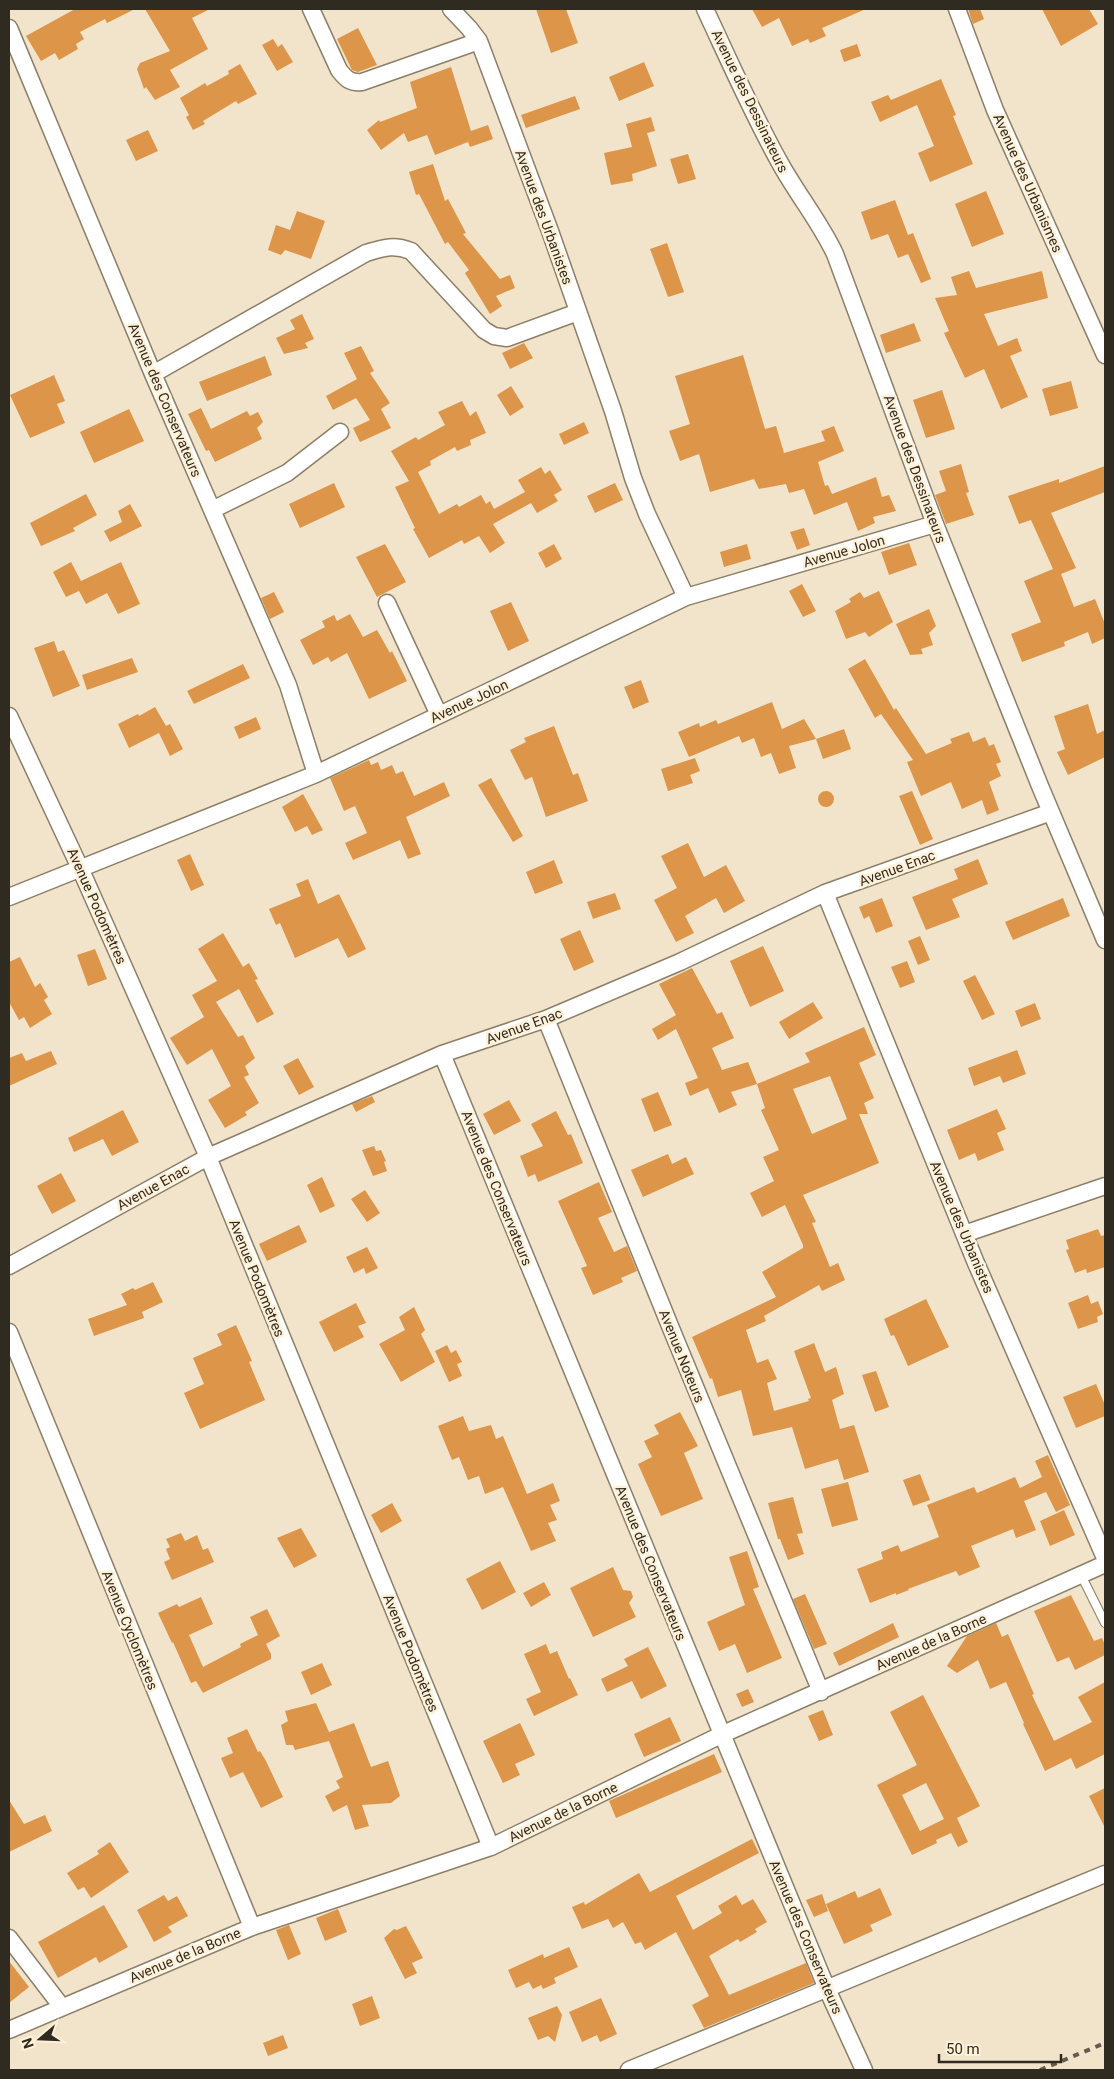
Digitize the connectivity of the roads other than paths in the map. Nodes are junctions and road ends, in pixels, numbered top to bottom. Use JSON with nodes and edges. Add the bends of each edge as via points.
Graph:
{"nodes":[{"id":1,"x":311,"y":9,"type":"edge"},
{"id":2,"x":451,"y":9,"type":"edge"},
{"id":3,"x":705,"y":9,"type":"edge"},
{"id":4,"x":957,"y":9,"type":"edge"},
{"id":5,"x":9,"y":28,"type":"edge"},
{"id":6,"x":479,"y":41,"type":"junction"},
{"id":7,"x":578,"y":312,"type":"junction"},
{"id":8,"x":1105,"y":355,"type":"edge"},
{"id":9,"x":153,"y":374,"type":"junction"},
{"id":10,"x":340,"y":432,"type":"dead end"},
{"id":11,"x":212,"y":510,"type":"junction"},
{"id":12,"x":935,"y":524,"type":"junction"},
{"id":13,"x":686,"y":598,"type":"junction"},
{"id":14,"x":387,"y":603,"type":"dead end"},
{"id":15,"x":439,"y":715,"type":"junction"},
{"id":16,"x":9,"y":716,"type":"edge"},
{"id":17,"x":316,"y":774,"type":"junction"},
{"id":18,"x":1052,"y":812,"type":"junction"},
{"id":19,"x":80,"y":868,"type":"junction"},
{"id":20,"x":825,"y":893,"type":"junction"},
{"id":21,"x":9,"y":896,"type":"edge"},
{"id":22,"x":1105,"y":940,"type":"edge"},
{"id":23,"x":546,"y":1019,"type":"junction"},
{"id":24,"x":442,"y":1054,"type":"junction"},
{"id":25,"x":208,"y":1157,"type":"junction"},
{"id":26,"x":1105,"y":1186,"type":"edge"},
{"id":27,"x":964,"y":1234,"type":"junction"},
{"id":28,"x":9,"y":1266,"type":"edge"},
{"id":29,"x":9,"y":1332,"type":"edge"},
{"id":30,"x":1105,"y":1558,"type":"edge"},
{"id":31,"x":1105,"y":1564,"type":"edge"},
{"id":32,"x":1081,"y":1575,"type":"junction"},
{"id":33,"x":1105,"y":1623,"type":"edge"},
{"id":34,"x":821,"y":1692,"type":"junction"},
{"id":35,"x":722,"y":1735,"type":"junction"},
{"id":36,"x":491,"y":1847,"type":"junction"},
{"id":37,"x":1105,"y":1874,"type":"edge"},
{"id":38,"x":252,"y":1927,"type":"junction"},
{"id":39,"x":9,"y":1938,"type":"edge"},
{"id":40,"x":826,"y":1989,"type":"junction"},
{"id":41,"x":62,"y":2007,"type":"junction"},
{"id":42,"x":9,"y":2030,"type":"edge"},
{"id":43,"x":629,"y":2070,"type":"edge"},
{"id":44,"x":864,"y":2070,"type":"edge"}],
"edges":[{"from":1,"to":6,"type":"street","via":[[339,70],[354,82]]},
{"from":2,"to":6,"type":"street","name":"Avenue des Urbanistes"},
{"from":3,"to":12,"type":"street","name":"Avenue des Dessinateurs","via":[[770,146],[836,254]]},
{"from":4,"to":8,"type":"street","name":"Avenue des Urbanismes","via":[[995,110]]},
{"from":5,"to":9,"type":"street","name":"Avenue des Conservateurs"},
{"from":6,"to":7,"type":"street","name":"Avenue des Urbanistes"},
{"from":7,"to":9,"type":"street","via":[[507,338],[494,336],[484,330],[411,250],[399,246],[385,247],[366,253]]},
{"from":7,"to":13,"type":"street","name":"Avenue des Urbanistes","via":[[633,478]]},
{"from":9,"to":11,"type":"street","name":"Avenue des Conservateurs"},
{"from":10,"to":11,"type":"street","via":[[287,473]]},
{"from":11,"to":17,"type":"street","name":"Avenue des Conservateurs","via":[[288,685]]},
{"from":12,"to":13,"type":"street","name":"Avenue Jolon"},
{"from":12,"to":18,"type":"street","name":"Avenue des Dessinateurs"},
{"from":13,"to":15,"type":"street","name":"Avenue Jolon"},
{"from":14,"to":15,"type":"street"},
{"from":15,"to":17,"type":"street","name":"Avenue Jolon"},
{"from":16,"to":19,"type":"street","name":"Avenue Podomètres"},
{"from":17,"to":19,"type":"street","name":"Avenue Jolon"},
{"from":18,"to":20,"type":"street","name":"Avenue Enac"},
{"from":18,"to":22,"type":"street","name":"Avenue des Dessinateurs"},
{"from":19,"to":21,"type":"street","name":"Avenue Jolon"},
{"from":19,"to":25,"type":"street","name":"Avenue Podomètres"},
{"from":20,"to":23,"type":"street","name":"Avenue Enac","via":[[680,962]]},
{"from":20,"to":27,"type":"street","name":"Avenue des Urbanistes"},
{"from":23,"to":24,"type":"street","name":"Avenue Enac"},
{"from":23,"to":34,"type":"street","name":"Avenue Noteurs"},
{"from":24,"to":25,"type":"street","name":"Avenue Enac"},
{"from":24,"to":35,"type":"street","name":"Avenue des Conservateurs"},
{"from":25,"to":28,"type":"street","name":"Avenue Enac"},
{"from":25,"to":36,"type":"street","name":"Avenue Podomètres"},
{"from":26,"to":27,"type":"street"},
{"from":27,"to":30,"type":"street","name":"Avenue des Urbanistes"},
{"from":29,"to":38,"type":"street","name":"Avenue Cyclomètres"},
{"from":31,"to":32,"type":"street","name":"Avenue de la Borne"},
{"from":32,"to":33,"type":"lane"},
{"from":32,"to":34,"type":"street","name":"Avenue de la Borne"},
{"from":34,"to":35,"type":"street","name":"Avenue de la Borne"},
{"from":35,"to":36,"type":"street","name":"Avenue de la Borne"},
{"from":35,"to":40,"type":"street","name":"Avenue des Conservateurs"},
{"from":36,"to":38,"type":"street","name":"Avenue de la Borne"},
{"from":37,"to":40,"type":"street"},
{"from":38,"to":41,"type":"street","name":"Avenue de la Borne"},
{"from":39,"to":41,"type":"street"},
{"from":40,"to":43,"type":"street"},
{"from":40,"to":44,"type":"street","name":"Avenue des Conservateurs"},
{"from":41,"to":42,"type":"street","name":"Avenue de la Borne"}]}
